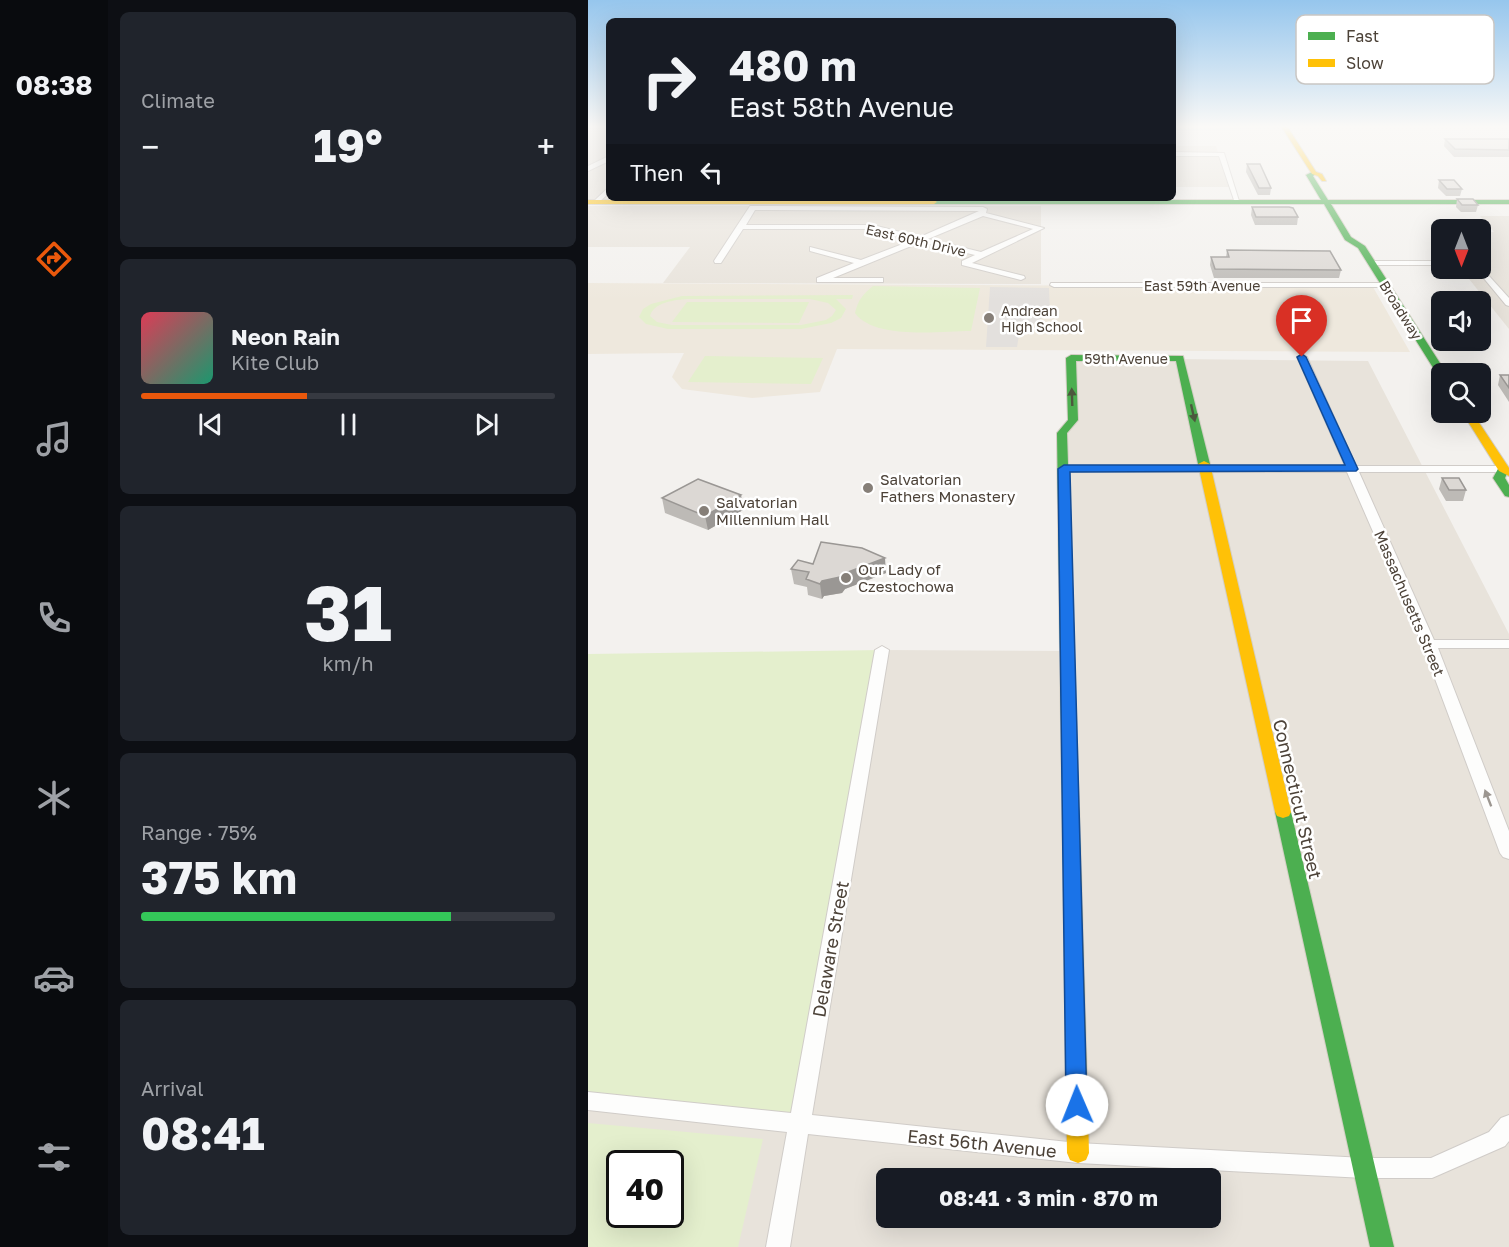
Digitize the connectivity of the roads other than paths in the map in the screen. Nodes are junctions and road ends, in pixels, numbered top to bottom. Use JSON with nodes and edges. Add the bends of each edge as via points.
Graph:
{"nodes":[{"id":1,"x":1230,"y":184,"type":"edge"},
{"id":2,"x":1317,"y":184,"type":"edge"},
{"id":3,"x":606,"y":191,"type":"edge"},
{"id":4,"x":1176,"y":200,"type":"edge"},
{"id":5,"x":686,"y":201,"type":"edge"},
{"id":6,"x":810,"y":201,"type":"edge"},
{"id":7,"x":932,"y":201,"type":"edge"},
{"id":8,"x":1234,"y":201,"type":"junction"},
{"id":9,"x":592,"y":202,"type":"edge"},
{"id":10,"x":1332,"y":202,"type":"junction"},
{"id":11,"x":1509,"y":202,"type":"edge"},
{"id":12,"x":869,"y":203,"type":"edge"},
{"id":13,"x":983,"y":211,"type":"junction"},
{"id":14,"x":741,"y":227,"type":"junction"},
{"id":15,"x":861,"y":227,"type":"junction"},
{"id":16,"x":919,"y":240,"type":"junction"},
{"id":17,"x":813,"y":249,"type":"dead end"},
{"id":18,"x":982,"y":255,"type":"junction"},
{"id":19,"x":718,"y":261,"type":"dead end"},
{"id":20,"x":862,"y":262,"type":"junction"},
{"id":21,"x":1372,"y":263,"type":"junction"},
{"id":22,"x":1431,"y":263,"type":"edge"},
{"id":23,"x":1021,"y":278,"type":"dead end"},
{"id":24,"x":1489,"y":279,"type":"edge"},
{"id":25,"x":880,"y":280,"type":"dead end"},
{"id":26,"x":1054,"y":285,"type":"dead end"},
{"id":27,"x":1386,"y":285,"type":"junction"},
{"id":28,"x":1509,"y":303,"type":"edge"},
{"id":29,"x":1302,"y":357,"type":"dead end"},
{"id":30,"x":1180,"y":358,"type":"joint"},
{"id":31,"x":1435,"y":363,"type":"edge"},
{"id":32,"x":1474,"y":423,"type":"edge"},
{"id":33,"x":1205,"y":468,"type":"junction"},
{"id":34,"x":1064,"y":469,"type":"junction"},
{"id":35,"x":1352,"y":469,"type":"junction"},
{"id":36,"x":1506,"y":471,"type":"edge"},
{"id":37,"x":1509,"y":494,"type":"edge"},
{"id":38,"x":1429,"y":644,"type":"junction"},
{"id":39,"x":1509,"y":644,"type":"edge"},
{"id":40,"x":882,"y":650,"type":"dead end"},
{"id":41,"x":1509,"y":853,"type":"edge"},
{"id":42,"x":588,"y":1101,"type":"edge"},
{"id":43,"x":799,"y":1122,"type":"junction"},
{"id":44,"x":1509,"y":1125,"type":"edge"},
{"id":45,"x":1078,"y":1153,"type":"junction"},
{"id":46,"x":1364,"y":1168,"type":"junction"},
{"id":47,"x":778,"y":1247,"type":"edge"},
{"id":48,"x":1382,"y":1247,"type":"edge"}],
"edges":[{"from":1,"to":8,"type":"street"},
{"from":2,"to":10,"type":"main road","name":"Broadway"},
{"from":3,"to":9,"type":"street"},
{"from":4,"to":8,"type":"main road"},
{"from":5,"to":9,"type":"main road"},
{"from":6,"to":12,"type":"main road"},
{"from":7,"to":12,"type":"main road"},
{"from":8,"to":10,"type":"main road"},
{"from":10,"to":11,"type":"main road"},
{"from":10,"to":21,"type":"main road","name":"Broadway","via":[[1360,238]]},
{"from":12,"to":13,"type":"street"},
{"from":12,"to":14,"type":"street","via":[[753,208]]},
{"from":12,"to":15,"type":"street"},
{"from":13,"to":16,"type":"street"},
{"from":13,"to":18,"type":"street","via":[[1040,228]]},
{"from":14,"to":15,"type":"street","name":"East 60th Drive"},
{"from":14,"to":19,"type":"street"},
{"from":15,"to":16,"type":"street","name":"East 60th Drive"},
{"from":16,"to":18,"type":"street","name":"East 60th Drive"},
{"from":16,"to":20,"type":"street"},
{"from":17,"to":20,"type":"street"},
{"from":18,"to":23,"type":"street","via":[[966,263]]},
{"from":20,"to":25,"type":"street","via":[[820,280]]},
{"from":21,"to":22,"type":"street"},
{"from":21,"to":27,"type":"main road","name":"Broadway"},
{"from":24,"to":28,"type":"street"},
{"from":26,"to":27,"type":"street","name":"East 59th Avenue"},
{"from":27,"to":31,"type":"main road","name":"Broadway"},
{"from":29,"to":35,"type":"street","name":"Massachusetts Street"},
{"from":30,"to":33,"type":"main road","name":"Connecticut Street","one_way":true},
{"from":34,"to":30,"type":"main road","name":"59th Avenue","one_way":true,"via":[[1062,433],[1073,420],[1071,358]]},
{"from":32,"to":36,"type":"main road"},
{"from":33,"to":34,"type":"street"},
{"from":33,"to":35,"type":"street"},
{"from":33,"to":46,"type":"main road","name":"Connecticut Street"},
{"from":34,"to":45,"type":"main road"},
{"from":35,"to":36,"type":"street"},
{"from":35,"to":38,"type":"street","name":"Massachusetts Street"},
{"from":36,"to":37,"type":"main road","via":[[1499,477]]},
{"from":38,"to":39,"type":"street"},
{"from":41,"to":38,"type":"street","name":"Massachusetts Street","one_way":true},
{"from":40,"to":43,"type":"street","name":"Delaware Street"},
{"from":42,"to":43,"type":"street","name":"East 56th Avenue"},
{"from":43,"to":45,"type":"street","name":"East 56th Avenue"},
{"from":43,"to":47,"type":"street","name":"Delaware Street"},
{"from":44,"to":46,"type":"street","name":"East 56th Avenue","via":[[1497,1139],[1432,1168]]},
{"from":45,"to":46,"type":"street","name":"East 56th Avenue"},
{"from":46,"to":48,"type":"main road","name":"Connecticut Street"}]}
